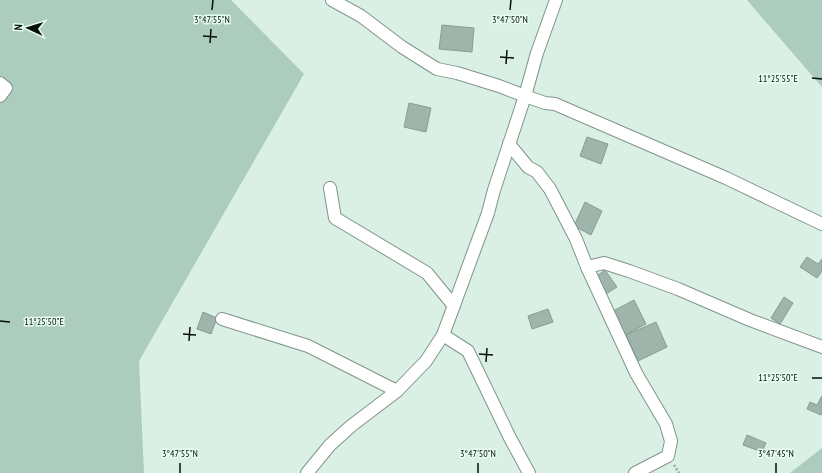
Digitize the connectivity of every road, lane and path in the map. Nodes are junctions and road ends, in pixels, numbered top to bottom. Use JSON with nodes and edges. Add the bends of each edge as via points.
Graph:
{"nodes":[{"id":1,"x":556,"y":0,"type":"edge"},
{"id":2,"x":340,"y":2,"type":"edge"},
{"id":3,"x":0,"y":83,"type":"edge"},
{"id":4,"x":0,"y":96,"type":"edge"},
{"id":5,"x":525,"y":96,"type":"junction"},
{"id":6,"x":509,"y":144,"type":"junction"},
{"id":7,"x":330,"y":188,"type":"dead end"},
{"id":8,"x":822,"y":224,"type":"edge"},
{"id":9,"x":587,"y":267,"type":"junction"},
{"id":10,"x":454,"y":306,"type":"junction"},
{"id":11,"x":222,"y":318,"type":"dead end"},
{"id":12,"x":443,"y":335,"type":"junction"},
{"id":13,"x":822,"y":347,"type":"edge"},
{"id":14,"x":397,"y":391,"type":"junction"},
{"id":15,"x":307,"y":473,"type":"edge"},
{"id":16,"x":529,"y":473,"type":"edge"},
{"id":17,"x":634,"y":473,"type":"edge"}],
"edges":[{"from":1,"to":5,"type":"street"},
{"from":2,"to":5,"type":"street","via":[[437,69],[457,73]]},
{"from":3,"to":4,"type":"street","via":[[6,88]]},
{"from":5,"to":6,"type":"street"},
{"from":5,"to":8,"type":"street","via":[[555,104],[719,175]]},
{"from":6,"to":9,"type":"street","via":[[550,189],[576,239]]},
{"from":6,"to":10,"type":"street","via":[[488,213]]},
{"from":7,"to":10,"type":"street","via":[[335,218],[427,273]]},
{"from":9,"to":13,"type":"street","via":[[604,263],[629,271]]},
{"from":9,"to":17,"type":"street","via":[[636,373],[666,424],[671,441],[668,456]]},
{"from":10,"to":12,"type":"street"},
{"from":11,"to":14,"type":"street","via":[[308,346]]},
{"from":12,"to":14,"type":"street","via":[[426,361]]},
{"from":12,"to":16,"type":"street","via":[[468,351]]},
{"from":14,"to":15,"type":"street","via":[[330,445]]}]}
